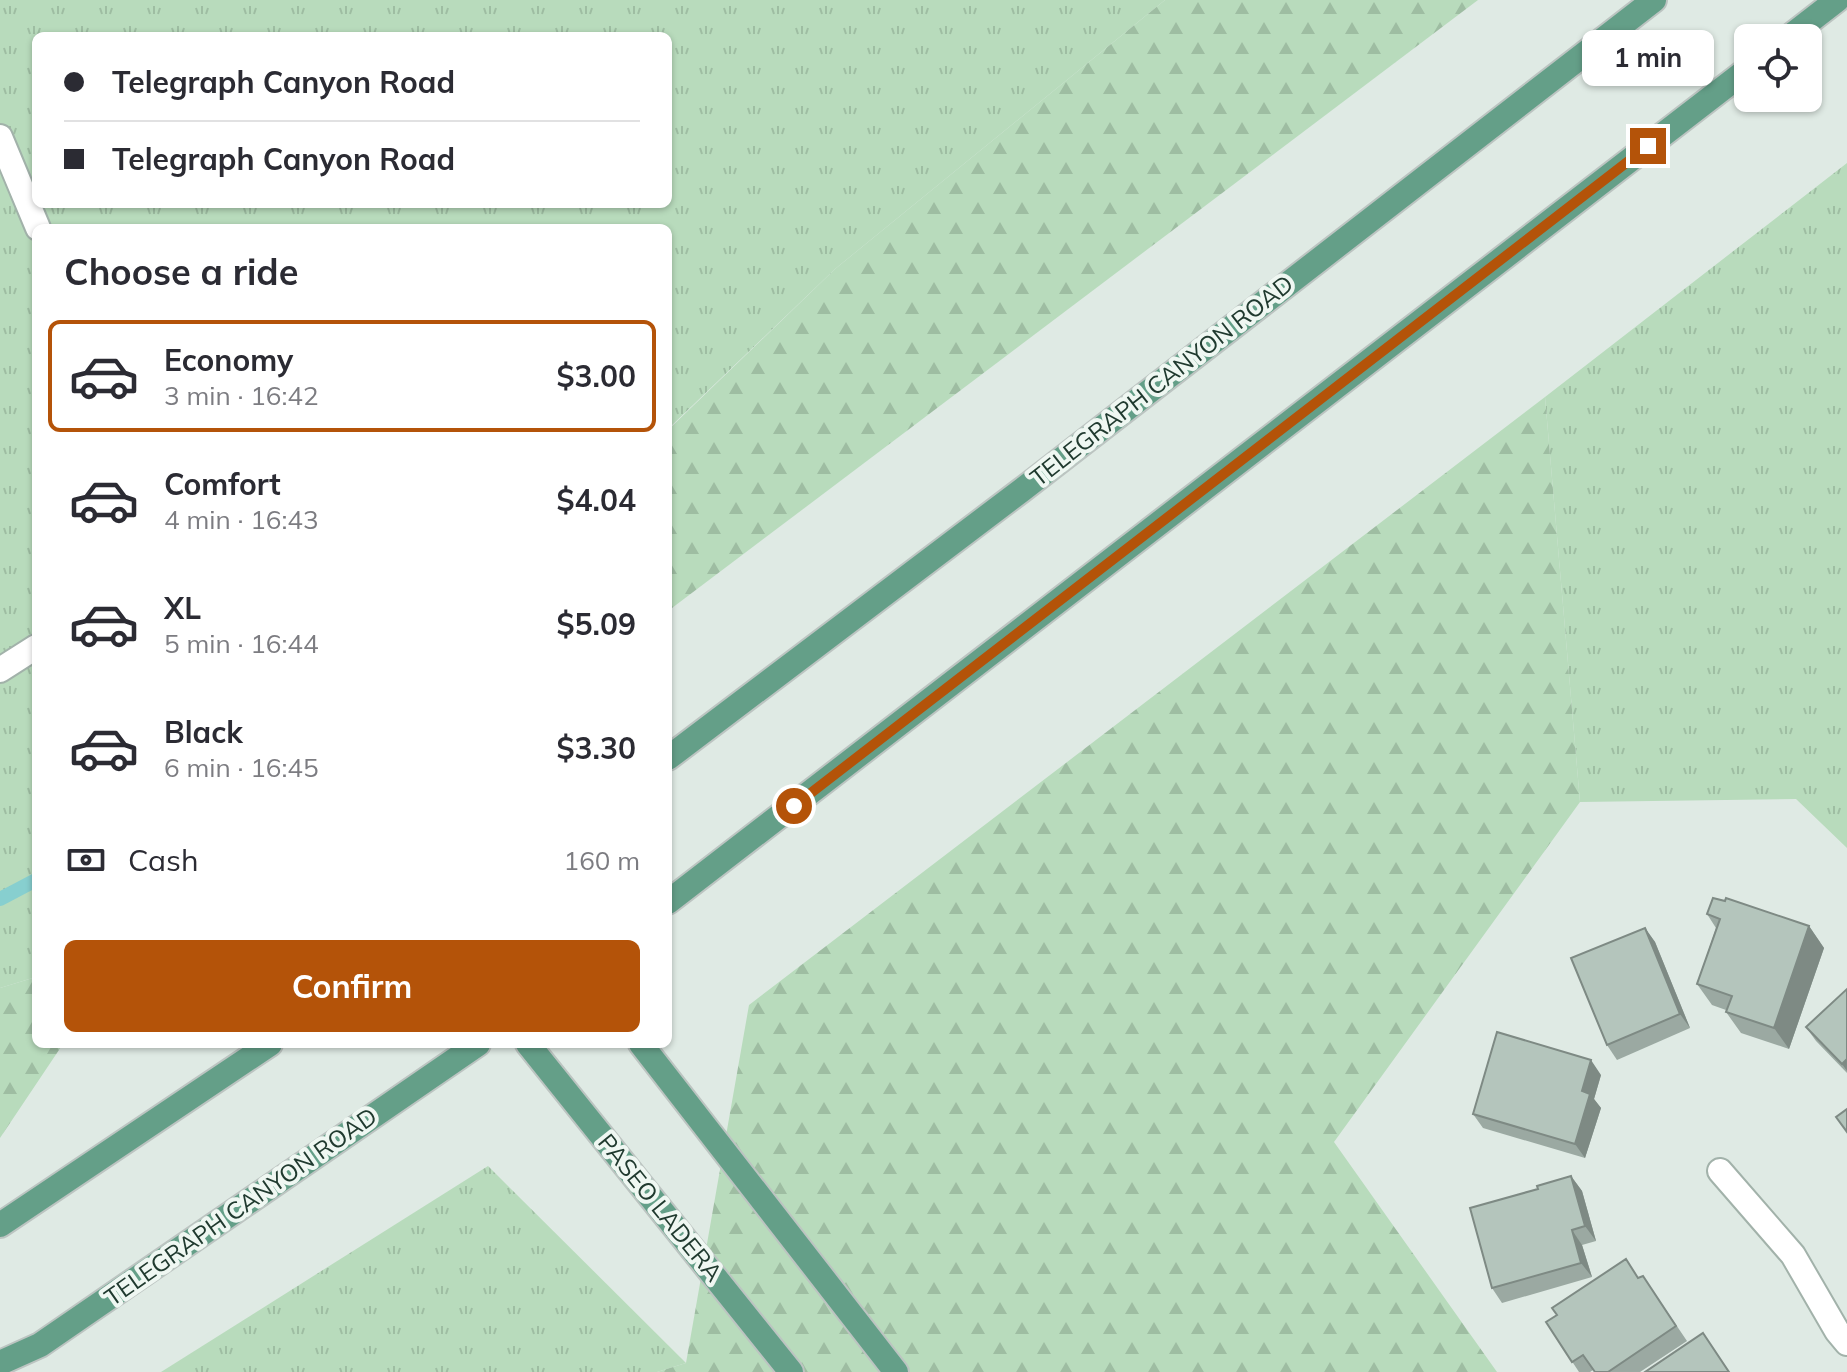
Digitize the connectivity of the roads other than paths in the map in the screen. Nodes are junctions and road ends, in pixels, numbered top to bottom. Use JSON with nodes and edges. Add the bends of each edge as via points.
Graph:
{"nodes":[{"id":1,"x":1654,"y":0,"type":"edge"},
{"id":2,"x":1837,"y":0,"type":"edge"},
{"id":3,"x":1806,"y":24,"type":"edge"},
{"id":4,"x":1734,"y":80,"type":"edge"},
{"id":5,"x":0,"y":137,"type":"edge"},
{"id":6,"x":36,"y":224,"type":"edge"},
{"id":7,"x":32,"y":650,"type":"edge"},
{"id":8,"x":0,"y":670,"type":"edge"},
{"id":9,"x":672,"y":755,"type":"edge"},
{"id":10,"x":672,"y":899,"type":"edge"},
{"id":11,"x":264,"y":1048,"type":"edge"},
{"id":12,"x":472,"y":1048,"type":"edge"},
{"id":13,"x":531,"y":1048,"type":"edge"},
{"id":14,"x":644,"y":1048,"type":"edge"},
{"id":15,"x":1720,"y":1171,"type":"dead end"},
{"id":16,"x":0,"y":1225,"type":"edge"},
{"id":17,"x":1847,"y":1343,"type":"edge"},
{"id":18,"x":0,"y":1363,"type":"edge"},
{"id":19,"x":791,"y":1372,"type":"edge"},
{"id":20,"x":896,"y":1372,"type":"edge"}],
"edges":[{"from":1,"to":9,"type":"main road","name":"TELEGRAPH CANYON ROAD"},
{"from":2,"to":3,"type":"main road"},
{"from":4,"to":10,"type":"main road"},
{"from":5,"to":6,"type":"street"},
{"from":7,"to":8,"type":"street"},
{"from":11,"to":16,"type":"main road"},
{"from":12,"to":18,"type":"main road","name":"TELEGRAPH CANYON ROAD","via":[[40,1345]]},
{"from":13,"to":19,"type":"main road","name":"PASEO LADERA"},
{"from":14,"to":20,"type":"main road"},
{"from":15,"to":17,"type":"street","via":[[1793,1255]]}]}
